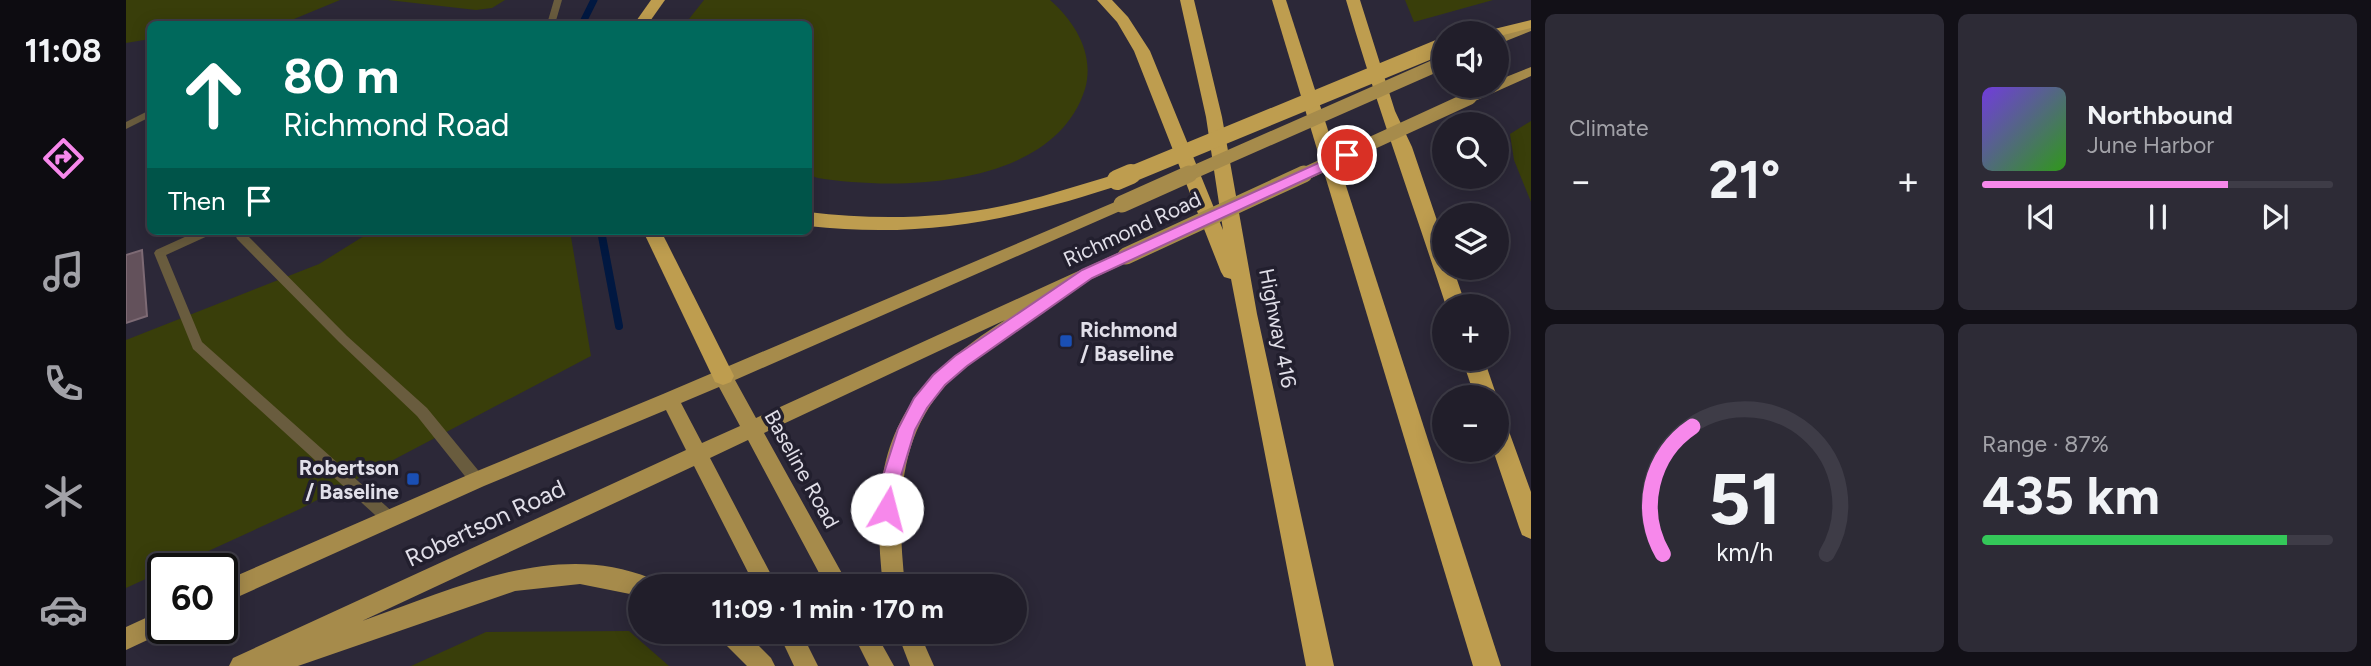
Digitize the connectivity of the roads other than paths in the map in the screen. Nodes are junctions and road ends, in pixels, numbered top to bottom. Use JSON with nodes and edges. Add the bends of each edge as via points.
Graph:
{"nodes":[{"id":1,"x":558,"y":0,"type":"edge"},
{"id":2,"x":658,"y":0,"type":"edge"},
{"id":3,"x":1104,"y":0,"type":"edge"},
{"id":4,"x":1187,"y":0,"type":"edge"},
{"id":5,"x":1279,"y":0,"type":"edge"},
{"id":6,"x":1353,"y":0,"type":"edge"},
{"id":7,"x":552,"y":21,"type":"edge"},
{"id":8,"x":644,"y":21,"type":"edge"},
{"id":9,"x":1531,"y":26,"type":"edge"},
{"id":10,"x":1509,"y":30,"type":"edge"},
{"id":11,"x":1509,"y":35,"type":"edge"},
{"id":12,"x":1432,"y":56,"type":"edge"},
{"id":13,"x":1432,"y":57,"type":"edge"},
{"id":14,"x":1531,"y":71,"type":"edge"},
{"id":15,"x":147,"y":115,"type":"edge"},
{"id":16,"x":126,"y":126,"type":"edge"},
{"id":17,"x":812,"y":220,"type":"edge"},
{"id":18,"x":199,"y":235,"type":"edge"},
{"id":19,"x":241,"y":235,"type":"edge"},
{"id":20,"x":654,"y":235,"type":"edge"},
{"id":21,"x":1087,"y":274,"type":"junction"},
{"id":22,"x":1452,"y":294,"type":"edge"},
{"id":23,"x":1247,"y":314,"type":"junction"},
{"id":24,"x":723,"y":376,"type":"junction"},
{"id":25,"x":670,"y":400,"type":"junction"},
{"id":26,"x":752,"y":430,"type":"junction"},
{"id":27,"x":697,"y":453,"type":"junction"},
{"id":28,"x":1508,"y":462,"type":"edge"},
{"id":29,"x":477,"y":480,"type":"junction"},
{"id":30,"x":390,"y":519,"type":"junction"},
{"id":31,"x":1531,"y":527,"type":"edge"},
{"id":32,"x":760,"y":574,"type":"edge"},
{"id":33,"x":831,"y":574,"type":"edge"},
{"id":34,"x":892,"y":574,"type":"edge"},
{"id":35,"x":628,"y":583,"type":"edge"},
{"id":36,"x":238,"y":586,"type":"edge"},
{"id":37,"x":147,"y":629,"type":"edge"},
{"id":38,"x":126,"y":639,"type":"edge"},
{"id":39,"x":741,"y":644,"type":"edge"},
{"id":40,"x":795,"y":644,"type":"edge"},
{"id":41,"x":870,"y":644,"type":"edge"},
{"id":42,"x":913,"y":644,"type":"edge"},
{"id":43,"x":241,"y":666,"type":"edge"},
{"id":44,"x":263,"y":666,"type":"edge"},
{"id":45,"x":763,"y":666,"type":"edge"},
{"id":46,"x":806,"y":666,"type":"edge"},
{"id":47,"x":882,"y":666,"type":"edge"},
{"id":48,"x":922,"y":666,"type":"edge"},
{"id":49,"x":1320,"y":666,"type":"edge"},
{"id":50,"x":1487,"y":666,"type":"edge"}],
"edges":[{"from":1,"to":7,"type":"lane"},
{"from":2,"to":8,"type":"highway"},
{"from":3,"to":23,"type":"highway","via":[[1142,51]]},
{"from":4,"to":23,"type":"highway","name":"Highway 416","via":[[1214,117]]},
{"from":5,"to":50,"type":"highway"},
{"from":6,"to":22,"type":"highway"},
{"from":9,"to":10,"type":"highway"},
{"from":9,"to":11,"type":"main road"},
{"from":12,"to":17,"type":"highway","bridge":true,"via":[[1117,180],[1016,210],[921,226]]},
{"from":13,"to":24,"type":"main road","name":"Richmond Road","bridge":true,"via":[[1122,204]]},
{"from":14,"to":21,"type":"main road","name":"Richmond Road","bridge":true},
{"from":15,"to":16,"type":"lane"},
{"from":18,"to":30,"type":"lane","via":[[160,253],[197,345]]},
{"from":19,"to":29,"type":"lane","via":[[342,339],[422,412]]},
{"from":20,"to":24,"type":"highway"},
{"from":21,"to":26,"type":"main road","name":"Richmond Road"},
{"from":21,"to":34,"type":"main road","via":[[961,361],[920,403],[888,491],[886,527]]},
{"from":23,"to":49,"type":"highway","name":"Highway 416"},
{"from":24,"to":25,"type":"main road","name":"Robertson Road"},
{"from":24,"to":26,"type":"main road","name":"Baseline Road"},
{"from":25,"to":27,"type":"main road"},
{"from":25,"to":29,"type":"main road","name":"Robertson Road"},
{"from":26,"to":27,"type":"main road","name":"Robertson Road"},
{"from":26,"to":33,"type":"main road","name":"Baseline Road"},
{"from":27,"to":32,"type":"main road"},
{"from":27,"to":43,"type":"main road","name":"Robertson Road"},
{"from":28,"to":31,"type":"highway"},
{"from":29,"to":30,"type":"main road","name":"Robertson Road"},
{"from":30,"to":36,"type":"main road","name":"Robertson Road"},
{"from":35,"to":44,"type":"main road","via":[[580,573],[515,580]]},
{"from":37,"to":38,"type":"main road"},
{"from":39,"to":45,"type":"main road"},
{"from":40,"to":46,"type":"main road"},
{"from":41,"to":47,"type":"main road"},
{"from":42,"to":48,"type":"main road"}]}
